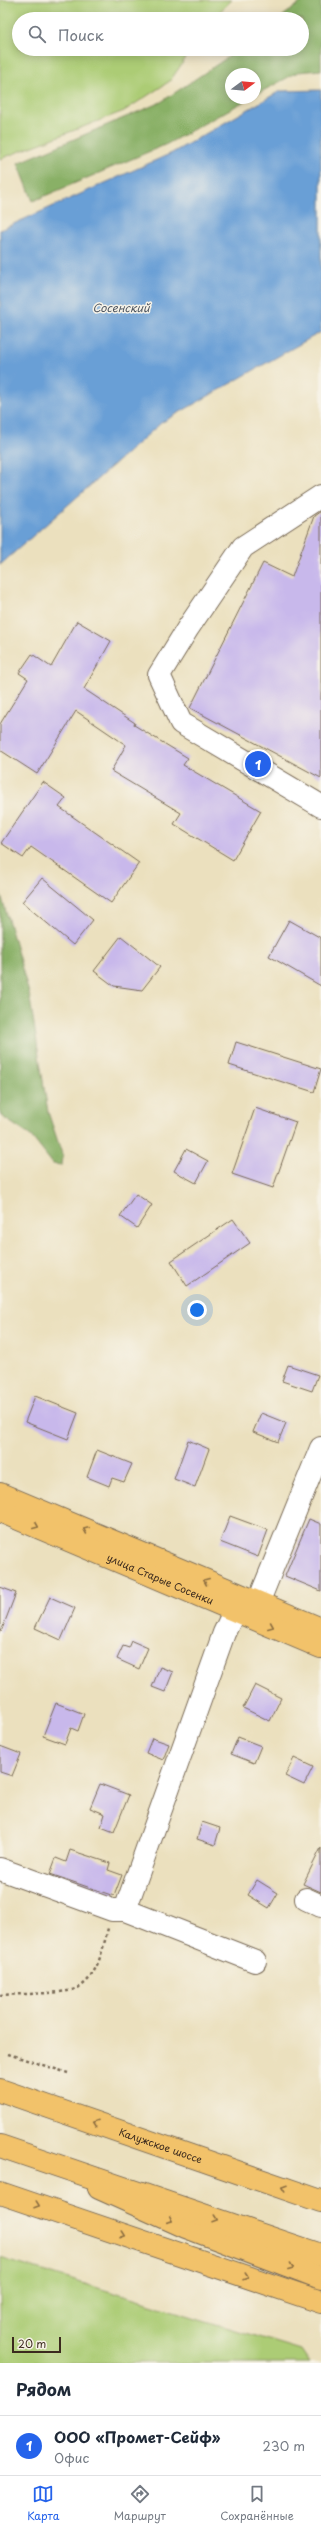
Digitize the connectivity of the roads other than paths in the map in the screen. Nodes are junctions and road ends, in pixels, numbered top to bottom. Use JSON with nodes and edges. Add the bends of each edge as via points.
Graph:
{"nodes":[{"id":1,"x":321,"y":496,"type":"edge"},
{"id":2,"x":321,"y":806,"type":"edge"},
{"id":3,"x":321,"y":1448,"type":"edge"},
{"id":4,"x":0,"y":1494,"type":"edge"},
{"id":5,"x":0,"y":1511,"type":"edge"},
{"id":6,"x":258,"y":1603,"type":"junction"},
{"id":7,"x":234,"y":1612,"type":"junction"},
{"id":8,"x":321,"y":1629,"type":"edge"},
{"id":9,"x":321,"y":1648,"type":"edge"},
{"id":10,"x":0,"y":1869,"type":"edge"},
{"id":11,"x":119,"y":1910,"type":"junction"},
{"id":12,"x":256,"y":1961,"type":"dead end"},
{"id":13,"x":0,"y":2090,"type":"edge"},
{"id":14,"x":10,"y":2150,"type":"edge"},
{"id":15,"x":0,"y":2193,"type":"edge"},
{"id":16,"x":321,"y":2201,"type":"edge"},
{"id":17,"x":321,"y":2255,"type":"edge"},
{"id":18,"x":321,"y":2278,"type":"edge"},
{"id":19,"x":295,"y":2294,"type":"junction"},
{"id":20,"x":321,"y":2302,"type":"edge"},
{"id":21,"x":321,"y":2308,"type":"edge"}],
"edges":[{"from":1,"to":2,"type":"street","via":[[243,547],[159,674],[181,723]]},
{"from":3,"to":6,"type":"street"},
{"from":6,"to":4,"type":"main road","name":"улица Старые Сосенки","one_way":true},
{"from":5,"to":7,"type":"main road","name":"улица Старые Сосенки","one_way":true},
{"from":6,"to":8,"type":"main road","name":"улица Старые Сосенки"},
{"from":7,"to":9,"type":"main road","name":"улица Старые Сосенки","one_way":true},
{"from":7,"to":11,"type":"street"},
{"from":10,"to":11,"type":"street"},
{"from":11,"to":12,"type":"street"},
{"from":16,"to":13,"type":"main road","name":"Калужское шоссе","one_way":true},
{"from":14,"to":17,"type":"main road","one_way":true},
{"from":14,"to":18,"type":"main road","one_way":true,"via":[[186,2227]]},
{"from":15,"to":19,"type":"main road","one_way":true},
{"from":19,"to":20,"type":"main road"},
{"from":19,"to":21,"type":"street"}]}
